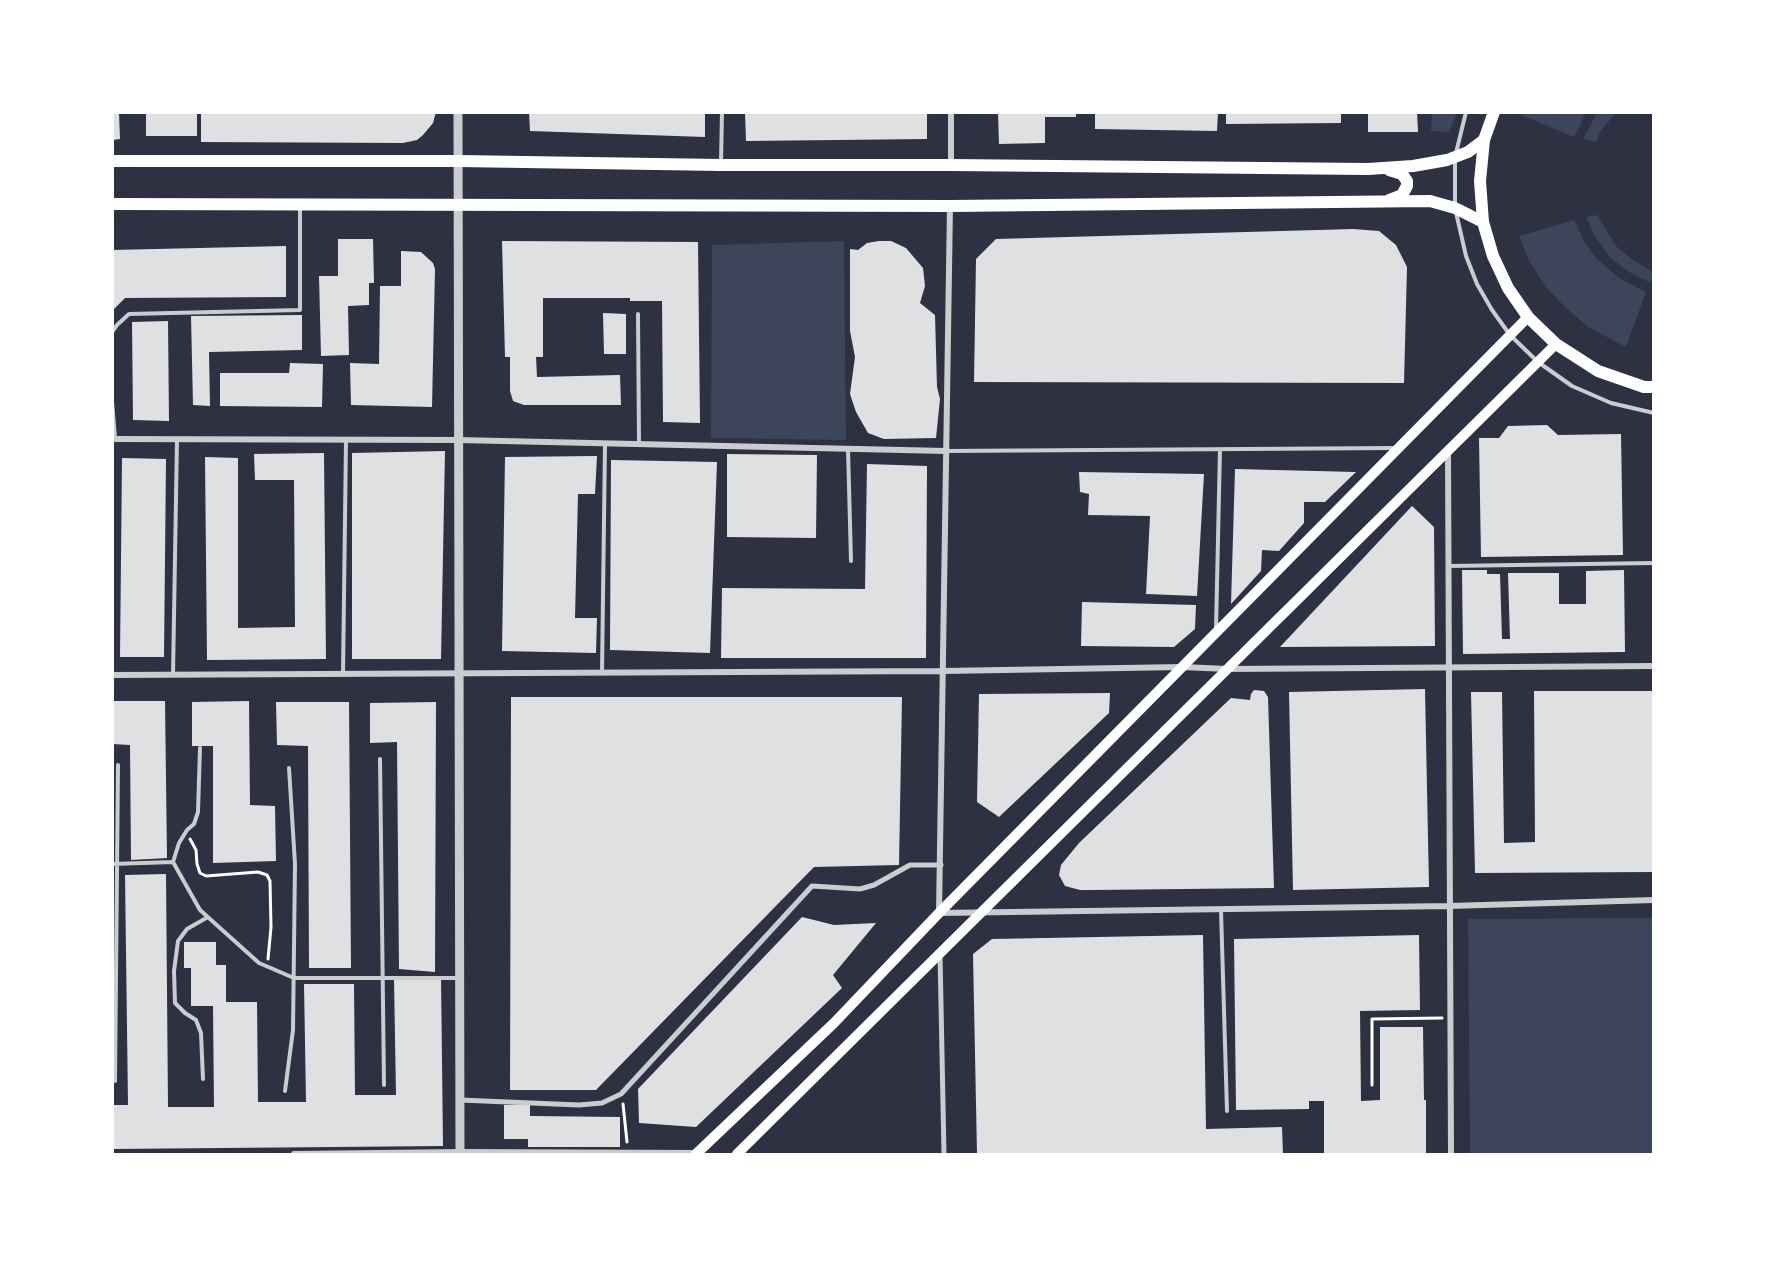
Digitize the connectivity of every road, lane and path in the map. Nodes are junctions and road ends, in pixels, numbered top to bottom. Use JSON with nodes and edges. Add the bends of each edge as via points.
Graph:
{"nodes":[{"id":1,"x":458,"y":112,"type":"edge"},
{"id":2,"x":722,"y":112,"type":"edge"},
{"id":3,"x":951,"y":112,"type":"edge"},
{"id":4,"x":1466,"y":112,"type":"edge"},
{"id":5,"x":1494,"y":112,"type":"edge"},
{"id":6,"x":1484,"y":140,"type":"junction"},
{"id":7,"x":1456,"y":157,"type":"junction"},
{"id":8,"x":112,"y":161,"type":"edge"},
{"id":9,"x":458,"y":161,"type":"junction"},
{"id":10,"x":721,"y":165,"type":"junction"},
{"id":11,"x":951,"y":165,"type":"junction"},
{"id":12,"x":1368,"y":169,"type":"junction"},
{"id":13,"x":1382,"y":202,"type":"junction"},
{"id":14,"x":112,"y":204,"type":"edge"},
{"id":15,"x":300,"y":205,"type":"junction"},
{"id":16,"x":458,"y":205,"type":"junction"},
{"id":17,"x":950,"y":206,"type":"junction"},
{"id":18,"x":1455,"y":208,"type":"junction"},
{"id":19,"x":1483,"y":222,"type":"junction"},
{"id":20,"x":638,"y":314,"type":"dead end"},
{"id":21,"x":1528,"y":316,"type":"junction"},
{"id":22,"x":112,"y":332,"type":"edge"},
{"id":23,"x":1510,"y":334,"type":"junction"},
{"id":24,"x":1556,"y":344,"type":"junction"},
{"id":25,"x":1538,"y":362,"type":"junction"},
{"id":26,"x":1653,"y":387,"type":"edge"},
{"id":27,"x":112,"y":401,"type":"edge"},
{"id":28,"x":1653,"y":413,"type":"edge"},
{"id":29,"x":114,"y":439,"type":"edge"},
{"id":30,"x":177,"y":439,"type":"junction"},
{"id":31,"x":346,"y":440,"type":"junction"},
{"id":32,"x":458,"y":440,"type":"junction"},
{"id":33,"x":605,"y":443,"type":"junction"},
{"id":34,"x":639,"y":444,"type":"junction"},
{"id":35,"x":1398,"y":448,"type":"junction"},
{"id":36,"x":848,"y":449,"type":"junction"},
{"id":37,"x":1220,"y":449,"type":"junction"},
{"id":38,"x":946,"y":451,"type":"junction"},
{"id":39,"x":1448,"y":451,"type":"junction"},
{"id":40,"x":850,"y":561,"type":"dead end"},
{"id":41,"x":1653,"y":563,"type":"edge"},
{"id":42,"x":1449,"y":566,"type":"junction"},
{"id":43,"x":1215,"y":633,"type":"junction"},
{"id":44,"x":1653,"y":666,"type":"edge"},
{"id":45,"x":1182,"y":667,"type":"junction"},
{"id":46,"x":1228,"y":669,"type":"junction"},
{"id":47,"x":1449,"y":669,"type":"junction"},
{"id":48,"x":943,"y":671,"type":"junction"},
{"id":49,"x":602,"y":673,"type":"junction"},
{"id":50,"x":344,"y":674,"type":"junction"},
{"id":51,"x":459,"y":674,"type":"junction"},
{"id":52,"x":112,"y":675,"type":"edge"},
{"id":53,"x":173,"y":675,"type":"junction"},
{"id":54,"x":200,"y":748,"type":"dead end"},
{"id":55,"x":380,"y":759,"type":"dead end"},
{"id":56,"x":118,"y":765,"type":"dead end"},
{"id":57,"x":289,"y":768,"type":"dead end"},
{"id":58,"x":183,"y":837,"type":"junction"},
{"id":59,"x":173,"y":862,"type":"junction"},
{"id":60,"x":114,"y":864,"type":"edge"},
{"id":61,"x":941,"y":865,"type":"junction"},
{"id":62,"x":1653,"y":900,"type":"edge"},
{"id":63,"x":1449,"y":906,"type":"junction"},
{"id":64,"x":1221,"y":910,"type":"junction"},
{"id":65,"x":982,"y":913,"type":"junction"},
{"id":66,"x":939,"y":914,"type":"junction"},
{"id":67,"x":208,"y":917,"type":"junction"},
{"id":68,"x":940,"y":954,"type":"junction"},
{"id":69,"x":267,"y":967,"type":"junction"},
{"id":70,"x":294,"y":978,"type":"junction"},
{"id":71,"x":384,"y":978,"type":"junction"},
{"id":72,"x":459,"y":978,"type":"junction"},
{"id":73,"x":1450,"y":1018,"type":"junction"},
{"id":74,"x":203,"y":1080,"type":"dead end"},
{"id":75,"x":115,"y":1081,"type":"dead end"},
{"id":76,"x":1372,"y":1084,"type":"dead end"},
{"id":77,"x":384,"y":1085,"type":"dead end"},
{"id":78,"x":285,"y":1091,"type":"dead end"},
{"id":79,"x":621,"y":1094,"type":"junction"},
{"id":80,"x":460,"y":1100,"type":"junction"},
{"id":81,"x":1227,"y":1111,"type":"dead end"},
{"id":82,"x":460,"y":1153,"type":"edge"},
{"id":83,"x":628,"y":1153,"type":"junction"},
{"id":84,"x":696,"y":1154,"type":"edge"},
{"id":85,"x":294,"y":1155,"type":"edge"},
{"id":86,"x":737,"y":1155,"type":"edge"},
{"id":87,"x":944,"y":1155,"type":"edge"},
{"id":88,"x":1451,"y":1155,"type":"edge"}],
"edges":[{"from":1,"to":9,"type":"street"},
{"from":2,"to":10,"type":"lane"},
{"from":3,"to":11,"type":"street"},
{"from":4,"to":7,"type":"lane"},
{"from":5,"to":6,"type":"main road"},
{"from":6,"to":7,"type":"main road"},
{"from":6,"to":19,"type":"main road","via":[[1480,181]]},
{"from":7,"to":12,"type":"main road","via":[[1413,166]]},
{"from":7,"to":18,"type":"lane"},
{"from":8,"to":9,"type":"main road"},
{"from":9,"to":10,"type":"main road"},
{"from":9,"to":16,"type":"street"},
{"from":10,"to":11,"type":"main road"},
{"from":11,"to":12,"type":"main road"},
{"from":12,"to":13,"type":"main road","via":[[1395,171],[1407,181],[1402,195]]},
{"from":13,"to":17,"type":"main road"},
{"from":13,"to":18,"type":"main road","via":[[1431,201]]},
{"from":14,"to":15,"type":"main road"},
{"from":15,"to":16,"type":"main road"},
{"from":15,"to":22,"type":"lane","via":[[300,309],[129,314]]},
{"from":16,"to":17,"type":"main road"},
{"from":16,"to":32,"type":"street"},
{"from":17,"to":38,"type":"street"},
{"from":18,"to":19,"type":"main road"},
{"from":18,"to":23,"type":"lane","via":[[1477,284]]},
{"from":19,"to":21,"type":"main road","via":[[1508,288]]},
{"from":20,"to":34,"type":"lane"},
{"from":21,"to":23,"type":"main road"},
{"from":21,"to":24,"type":"main road"},
{"from":23,"to":25,"type":"lane"},
{"from":23,"to":35,"type":"main road"},
{"from":24,"to":25,"type":"main road"},
{"from":24,"to":26,"type":"main road","via":[[1598,371]]},
{"from":25,"to":28,"type":"lane","via":[[1572,386],[1611,403]]},
{"from":25,"to":39,"type":"main road"},
{"from":27,"to":29,"type":"lane"},
{"from":29,"to":30,"type":"street"},
{"from":30,"to":31,"type":"street"},
{"from":30,"to":53,"type":"lane"},
{"from":31,"to":32,"type":"street"},
{"from":31,"to":50,"type":"lane"},
{"from":32,"to":33,"type":"street"},
{"from":32,"to":51,"type":"street"},
{"from":33,"to":34,"type":"street"},
{"from":33,"to":49,"type":"lane"},
{"from":34,"to":36,"type":"street"},
{"from":35,"to":37,"type":"lane"},
{"from":35,"to":43,"type":"main road"},
{"from":36,"to":38,"type":"street"},
{"from":36,"to":40,"type":"lane"},
{"from":37,"to":38,"type":"lane"},
{"from":37,"to":43,"type":"lane"},
{"from":38,"to":48,"type":"street"},
{"from":39,"to":42,"type":"street"},
{"from":39,"to":46,"type":"main road"},
{"from":41,"to":42,"type":"lane"},
{"from":42,"to":47,"type":"street"},
{"from":43,"to":45,"type":"main road"},
{"from":44,"to":47,"type":"street"},
{"from":45,"to":46,"type":"street"},
{"from":45,"to":48,"type":"street"},
{"from":45,"to":66,"type":"main road"},
{"from":46,"to":47,"type":"street"},
{"from":46,"to":65,"type":"main road"},
{"from":47,"to":63,"type":"street"},
{"from":48,"to":49,"type":"street"},
{"from":48,"to":61,"type":"street"},
{"from":49,"to":51,"type":"street"},
{"from":50,"to":51,"type":"street"},
{"from":50,"to":53,"type":"street"},
{"from":51,"to":72,"type":"street"},
{"from":52,"to":53,"type":"street"},
{"from":54,"to":58,"type":"lane","via":[[198,812]]},
{"from":55,"to":71,"type":"lane"},
{"from":56,"to":60,"type":"lane"},
{"from":57,"to":70,"type":"lane","via":[[295,864]]},
{"from":58,"to":59,"type":"lane"},
{"from":58,"to":69,"type":"path","via":[[190,839],[200,873],[206,876],[258,872],[267,875],[272,927]]},
{"from":59,"to":60,"type":"lane"},
{"from":59,"to":67,"type":"lane"},
{"from":60,"to":75,"type":"lane"},
{"from":61,"to":66,"type":"street"},
{"from":61,"to":79,"type":"street","via":[[910,865],[860,889],[812,886]]},
{"from":62,"to":63,"type":"street"},
{"from":63,"to":64,"type":"street"},
{"from":63,"to":73,"type":"street"},
{"from":64,"to":65,"type":"street"},
{"from":64,"to":81,"type":"lane"},
{"from":65,"to":66,"type":"street"},
{"from":65,"to":68,"type":"main road"},
{"from":66,"to":84,"type":"main road","via":[[834,1023]]},
{"from":67,"to":69,"type":"lane"},
{"from":67,"to":74,"type":"lane","via":[[187,929],[178,941],[174,971],[175,1003],[195,1020],[201,1033]]},
{"from":68,"to":86,"type":"main road"},
{"from":68,"to":87,"type":"street"},
{"from":69,"to":70,"type":"lane"},
{"from":70,"to":71,"type":"lane"},
{"from":70,"to":78,"type":"lane","via":[[293,1030]]},
{"from":71,"to":72,"type":"lane"},
{"from":71,"to":77,"type":"lane"},
{"from":72,"to":80,"type":"street"},
{"from":73,"to":76,"type":"path","via":[[1372,1019]]},
{"from":73,"to":88,"type":"street"},
{"from":79,"to":80,"type":"street","via":[[602,1103],[579,1105]]},
{"from":79,"to":83,"type":"path"},
{"from":80,"to":82,"type":"street"},
{"from":82,"to":83,"type":"street"},
{"from":82,"to":85,"type":"street"},
{"from":83,"to":84,"type":"street"}]}
